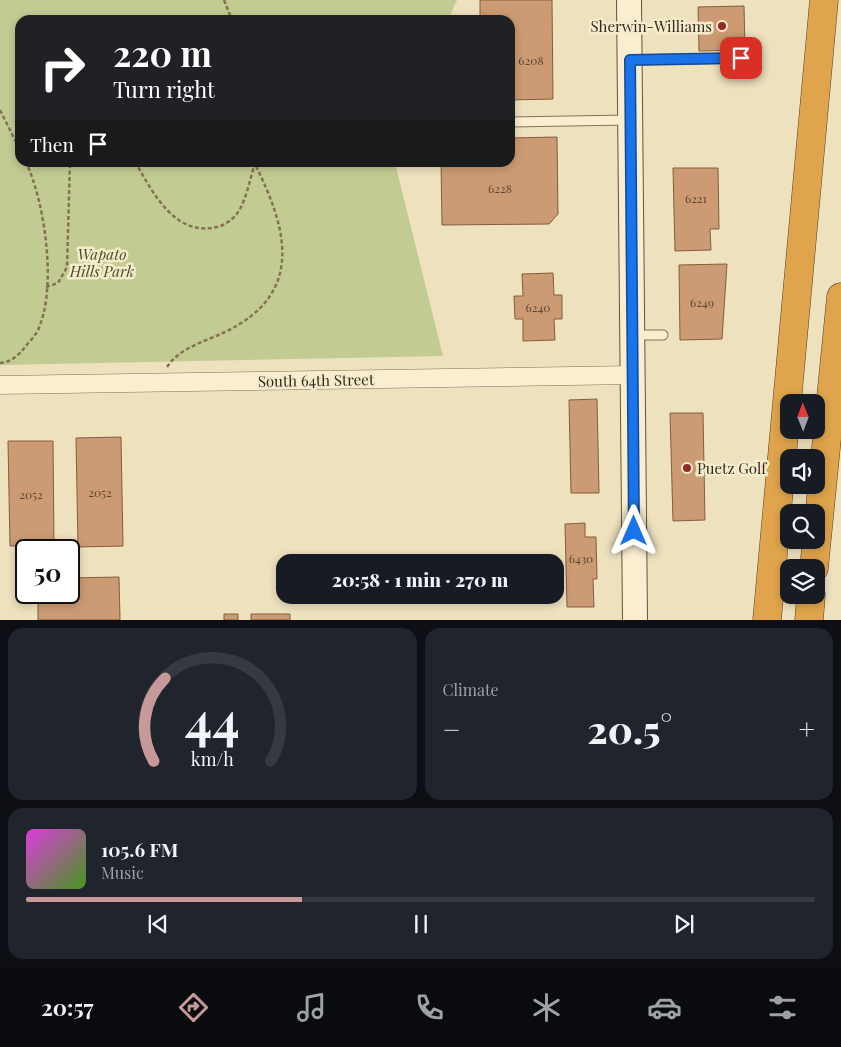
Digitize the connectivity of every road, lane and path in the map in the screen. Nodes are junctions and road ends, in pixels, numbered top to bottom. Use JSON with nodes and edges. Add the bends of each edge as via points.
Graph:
{"nodes":[{"id":1,"x":224,"y":0,"type":"edge"},
{"id":2,"x":629,"y":0,"type":"edge"},
{"id":3,"x":813,"y":0,"type":"edge"},
{"id":4,"x":824,"y":0,"type":"edge"},
{"id":5,"x":230,"y":15,"type":"edge"},
{"id":6,"x":741,"y":58,"type":"dead end"},
{"id":7,"x":630,"y":60,"type":"junction"},
{"id":8,"x":0,"y":110,"type":"edge"},
{"id":9,"x":631,"y":120,"type":"junction"},
{"id":10,"x":515,"y":122,"type":"edge"},
{"id":11,"x":15,"y":140,"type":"edge"},
{"id":12,"x":28,"y":167,"type":"edge"},
{"id":13,"x":70,"y":167,"type":"edge"},
{"id":14,"x":138,"y":167,"type":"edge"},
{"id":15,"x":254,"y":167,"type":"edge"},
{"id":16,"x":257,"y":167,"type":"edge"},
{"id":17,"x":798,"y":274,"type":"junction"},
{"id":18,"x":46,"y":287,"type":"junction"},
{"id":19,"x":841,"y":297,"type":"edge"},
{"id":20,"x":633,"y":335,"type":"junction"},
{"id":21,"x":663,"y":335,"type":"dead end"},
{"id":22,"x":0,"y":363,"type":"edge"},
{"id":23,"x":633,"y":375,"type":"junction"},
{"id":24,"x":157,"y":383,"type":"junction"},
{"id":25,"x":0,"y":385,"type":"edge"},
{"id":26,"x":815,"y":559,"type":"edge"},
{"id":27,"x":810,"y":604,"type":"edge"},
{"id":28,"x":635,"y":620,"type":"edge"},
{"id":29,"x":767,"y":620,"type":"edge"},
{"id":30,"x":809,"y":620,"type":"edge"}],
"edges":[{"from":1,"to":5,"type":"path"},
{"from":2,"to":7,"type":"main road"},
{"from":3,"to":17,"type":"highway"},
{"from":4,"to":17,"type":"highway"},
{"from":6,"to":7,"type":"lane"},
{"from":7,"to":9,"type":"main road"},
{"from":8,"to":11,"type":"path"},
{"from":9,"to":10,"type":"lane"},
{"from":9,"to":20,"type":"main road"},
{"from":12,"to":18,"type":"path","via":[[48,254]]},
{"from":13,"to":18,"type":"path","via":[[67,267],[58,283]]},
{"from":14,"to":15,"type":"path","via":[[159,202],[171,215],[191,227],[210,229],[224,226],[241,208]]},
{"from":16,"to":24,"type":"path","via":[[276,209],[282,241],[280,279],[256,312],[232,328],[182,352],[171,360]]},
{"from":17,"to":29,"type":"highway"},
{"from":18,"to":22,"type":"path","via":[[37,332],[20,353],[6,363]]},
{"from":19,"to":26,"type":"highway"},
{"from":20,"to":21,"type":"lane"},
{"from":20,"to":23,"type":"main road"},
{"from":23,"to":24,"type":"street","name":"South 64th Street"},
{"from":23,"to":28,"type":"main road"},
{"from":24,"to":25,"type":"street","name":"South 64th Street"},
{"from":27,"to":30,"type":"highway"}]}
